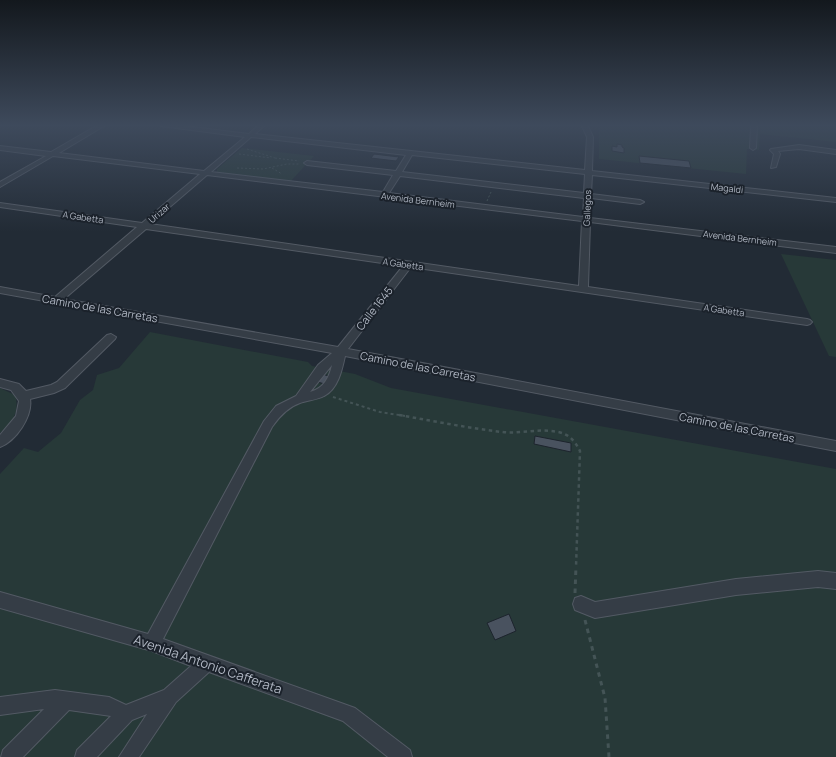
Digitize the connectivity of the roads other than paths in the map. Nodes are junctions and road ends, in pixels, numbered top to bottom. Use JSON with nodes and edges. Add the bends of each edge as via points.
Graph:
{"nodes":[{"id":1,"x":41,"y":161,"type":"edge"},
{"id":2,"x":103,"y":161,"type":"edge"},
{"id":3,"x":220,"y":161,"type":"edge"},
{"id":4,"x":405,"y":161,"type":"edge"},
{"id":5,"x":488,"y":161,"type":"edge"},
{"id":6,"x":589,"y":161,"type":"edge"},
{"id":7,"x":775,"y":161,"type":"edge"},
{"id":8,"x":307,"y":163,"type":"road end"},
{"id":9,"x":773,"y":167,"type":"dead end"},
{"id":10,"x":588,"y":172,"type":"junction"},
{"id":11,"x":205,"y":174,"type":"junction"},
{"id":12,"x":397,"y":174,"type":"junction"},
{"id":13,"x":0,"y":185,"type":"edge"},
{"id":14,"x":384,"y":196,"type":"junction"},
{"id":15,"x":587,"y":196,"type":"junction"},
{"id":16,"x":836,"y":200,"type":"edge"},
{"id":17,"x":640,"y":202,"type":"dead end"},
{"id":18,"x":0,"y":205,"type":"edge"},
{"id":19,"x":586,"y":220,"type":"junction"},
{"id":20,"x":144,"y":226,"type":"junction"},
{"id":21,"x":836,"y":250,"type":"edge"},
{"id":22,"x":408,"y":265,"type":"junction"},
{"id":23,"x":0,"y":290,"type":"edge"},
{"id":24,"x":583,"y":290,"type":"junction"},
{"id":25,"x":58,"y":300,"type":"junction"},
{"id":26,"x":807,"y":322,"type":"dead end"},
{"id":27,"x":111,"y":337,"type":"dead end"},
{"id":28,"x":340,"y":352,"type":"junction"},
{"id":29,"x":0,"y":383,"type":"edge"},
{"id":30,"x":23,"y":396,"type":"junction"},
{"id":31,"x":300,"y":398,"type":"junction"},
{"id":32,"x":0,"y":442,"type":"edge"},
{"id":33,"x":836,"y":446,"type":"edge"},
{"id":34,"x":836,"y":581,"type":"edge"},
{"id":35,"x":0,"y":600,"type":"edge"},
{"id":36,"x":581,"y":604,"type":"road end"},
{"id":37,"x":152,"y":643,"type":"junction"},
{"id":38,"x":206,"y":663,"type":"junction"},
{"id":39,"x":170,"y":696,"type":"junction"},
{"id":40,"x":66,"y":700,"type":"junction"},
{"id":41,"x":0,"y":706,"type":"edge"},
{"id":42,"x":126,"y":714,"type":"junction"},
{"id":43,"x":10,"y":757,"type":"edge"},
{"id":44,"x":84,"y":757,"type":"edge"},
{"id":45,"x":128,"y":757,"type":"edge"},
{"id":46,"x":402,"y":757,"type":"edge"}],
"edges":[{"from":1,"to":13,"type":"street"},
{"from":2,"to":11,"type":"street","name":"Avenida Bernheim"},
{"from":3,"to":11,"type":"street","name":"Urizar"},
{"from":4,"to":12,"type":"street"},
{"from":5,"to":10,"type":"street","name":"Magaldi"},
{"from":6,"to":10,"type":"street","name":"Gallegos"},
{"from":7,"to":9,"type":"street"},
{"from":8,"to":12,"type":"street"},
{"from":10,"to":15,"type":"street","name":"Gallegos"},
{"from":10,"to":16,"type":"street","name":"Magaldi"},
{"from":11,"to":14,"type":"street","name":"Avenida Bernheim"},
{"from":11,"to":20,"type":"street","name":"Urizar"},
{"from":12,"to":14,"type":"street"},
{"from":12,"to":15,"type":"street"},
{"from":14,"to":19,"type":"street","name":"Avenida Bernheim"},
{"from":15,"to":17,"type":"street"},
{"from":15,"to":19,"type":"street","name":"Gallegos"},
{"from":18,"to":20,"type":"street","name":"A Gabetta"},
{"from":19,"to":21,"type":"street","name":"Avenida Bernheim"},
{"from":19,"to":24,"type":"street","name":"Gallegos"},
{"from":20,"to":22,"type":"street","name":"A Gabetta"},
{"from":20,"to":25,"type":"street","name":"Urizar"},
{"from":22,"to":24,"type":"street","name":"A Gabetta"},
{"from":22,"to":28,"type":"street","name":"Calle 1645"},
{"from":23,"to":25,"type":"street","name":"Camino de las Carretas"},
{"from":24,"to":26,"type":"street","name":"A Gabetta"},
{"from":25,"to":28,"type":"street","name":"Camino de las Carretas"},
{"from":27,"to":30,"type":"street","via":[[62,385]]},
{"from":28,"to":31,"type":"street","name":"Calle 1645","via":[[322,368]]},
{"from":28,"to":31,"type":"street","via":[[337,371],[330,386],[320,394]]},
{"from":28,"to":33,"type":"street","name":"Camino de las Carretas"},
{"from":29,"to":30,"type":"street","via":[[14,386]]},
{"from":30,"to":32,"type":"street","via":[[24,410],[15,429]]},
{"from":31,"to":37,"type":"street","via":[[276,412],[268,424]]},
{"from":34,"to":36,"type":"street","via":[[818,580],[736,587],[595,610]]},
{"from":35,"to":37,"type":"street","name":"Avenida Antonio Cafferata"},
{"from":37,"to":38,"type":"street","name":"Avenida Antonio Cafferata"},
{"from":38,"to":39,"type":"street"},
{"from":38,"to":46,"type":"street","name":"Avenida Antonio Cafferata","via":[[349,714]]},
{"from":39,"to":42,"type":"street"},
{"from":39,"to":45,"type":"street"},
{"from":40,"to":41,"type":"street","via":[[55,698]]},
{"from":40,"to":42,"type":"street","via":[[109,706]]},
{"from":40,"to":43,"type":"street"},
{"from":42,"to":44,"type":"street"}]}
